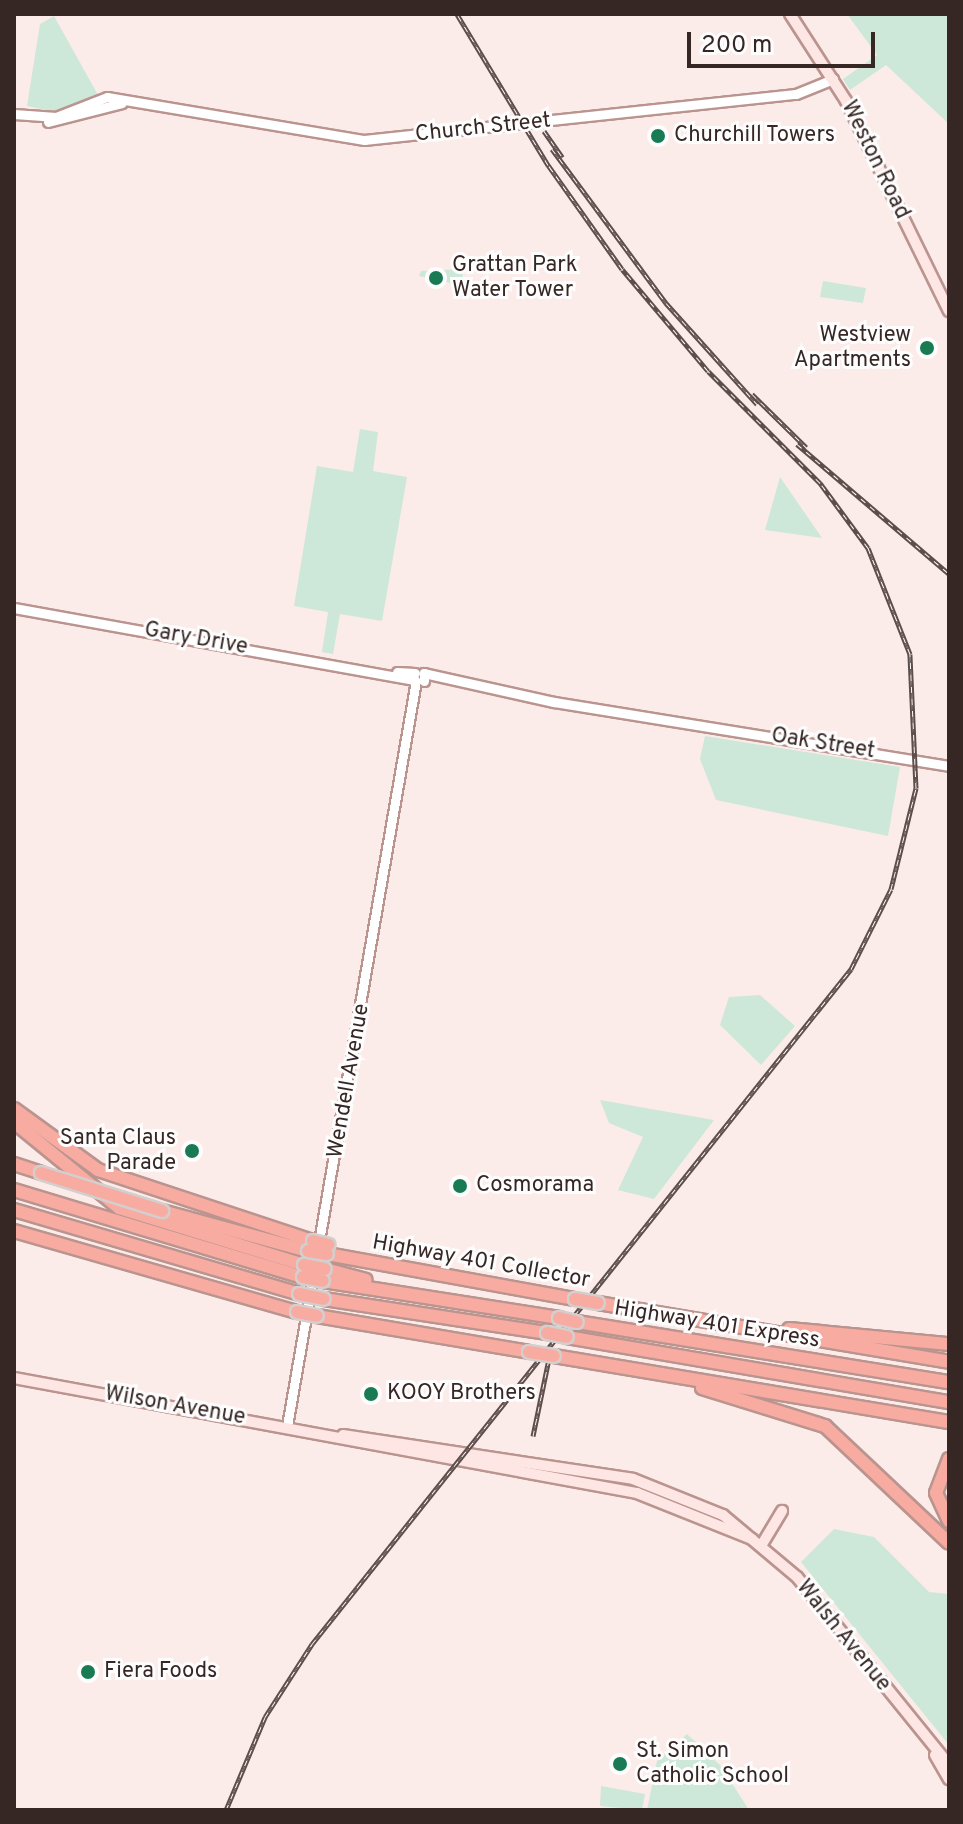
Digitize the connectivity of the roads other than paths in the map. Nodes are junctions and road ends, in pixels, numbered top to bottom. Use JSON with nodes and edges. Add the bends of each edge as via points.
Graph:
{"nodes":[{"id":1,"x":790,"y":14,"type":"edge"},
{"id":2,"x":833,"y":79,"type":"junction"},
{"id":3,"x":14,"y":114,"type":"edge"},
{"id":4,"x":949,"y":311,"type":"edge"},
{"id":5,"x":14,"y":608,"type":"edge"},
{"id":6,"x":420,"y":677,"type":"junction"},
{"id":7,"x":696,"y":723,"type":"joint"},
{"id":8,"x":949,"y":766,"type":"edge"},
{"id":9,"x":14,"y":1109,"type":"edge"},
{"id":10,"x":14,"y":1122,"type":"edge"},
{"id":11,"x":14,"y":1164,"type":"edge"},
{"id":12,"x":14,"y":1190,"type":"edge"},
{"id":13,"x":14,"y":1210,"type":"edge"},
{"id":14,"x":15,"y":1231,"type":"edge"},
{"id":15,"x":311,"y":1246,"type":"junction"},
{"id":16,"x":304,"y":1271,"type":"junction"},
{"id":17,"x":727,"y":1326,"type":"junction"},
{"id":18,"x":949,"y":1344,"type":"edge"},
{"id":19,"x":949,"y":1362,"type":"edge"},
{"id":20,"x":633,"y":1370,"type":"junction"},
{"id":21,"x":14,"y":1378,"type":"edge"},
{"id":22,"x":949,"y":1382,"type":"edge"},
{"id":23,"x":949,"y":1402,"type":"edge"},
{"id":24,"x":949,"y":1422,"type":"edge"},
{"id":25,"x":287,"y":1426,"type":"junction"},
{"id":26,"x":337,"y":1435,"type":"junction"},
{"id":27,"x":949,"y":1459,"type":"edge"},
{"id":28,"x":633,"y":1479,"type":"joint"},
{"id":29,"x":637,"y":1493,"type":"joint"},
{"id":30,"x":782,"y":1511,"type":"dead end"},
{"id":31,"x":949,"y":1521,"type":"edge"},
{"id":32,"x":757,"y":1543,"type":"junction"},
{"id":33,"x":949,"y":1543,"type":"edge"},
{"id":34,"x":927,"y":1739,"type":"junction"},
{"id":35,"x":949,"y":1765,"type":"edge"},
{"id":36,"x":949,"y":1779,"type":"edge"}],
"edges":[{"from":1,"to":2,"type":"main road","name":"Weston Road"},
{"from":2,"to":3,"type":"street","name":"Church Street","via":[[796,94],[364,140],[132,103],[64,122]]},
{"from":2,"to":4,"type":"main road","name":"Weston Road"},
{"from":5,"to":6,"type":"street","name":"Gary Drive"},
{"from":6,"to":7,"type":"street","name":"Gary Drive"},
{"from":6,"to":25,"type":"street","name":"Wendell Avenue"},
{"from":7,"to":8,"type":"street","name":"Oak Street"},
{"from":9,"to":15,"type":"highway","via":[[98,1170]]},
{"from":10,"to":16,"type":"highway","via":[[119,1208]]},
{"from":11,"to":15,"type":"highway","bridge":true,"via":[[162,1211]]},
{"from":12,"to":16,"type":"highway"},
{"from":13,"to":23,"type":"highway","name":"Highway 401 Express","bridge":true,"via":[[299,1294]]},
{"from":14,"to":20,"type":"highway","bridge":true,"via":[[297,1312]]},
{"from":15,"to":17,"type":"highway","name":"Highway 401 Collector","bridge":true},
{"from":16,"to":22,"type":"highway","name":"Highway 401 Express","bridge":true},
{"from":17,"to":18,"type":"highway"},
{"from":17,"to":19,"type":"highway","name":"Highway 401 Collector"},
{"from":20,"to":24,"type":"highway"},
{"from":20,"to":33,"type":"highway","via":[[825,1426]]},
{"from":21,"to":25,"type":"main road","name":"Wilson Avenue"},
{"from":25,"to":26,"type":"main road","name":"Wilson Avenue"},
{"from":26,"to":28,"type":"main road","name":"Wilson Avenue"},
{"from":26,"to":29,"type":"main road","name":"Wilson Avenue"},
{"from":27,"to":31,"type":"highway","via":[[936,1493]]},
{"from":28,"to":32,"type":"main road","name":"Walsh Avenue","via":[[723,1515]]},
{"from":29,"to":32,"type":"main road","name":"Walsh Avenue"},
{"from":30,"to":32,"type":"main road"},
{"from":32,"to":34,"type":"main road","name":"Walsh Avenue","via":[[835,1619]]},
{"from":34,"to":35,"type":"main road","name":"Walsh Avenue"},
{"from":34,"to":36,"type":"main road","name":"Walsh Avenue"}]}
